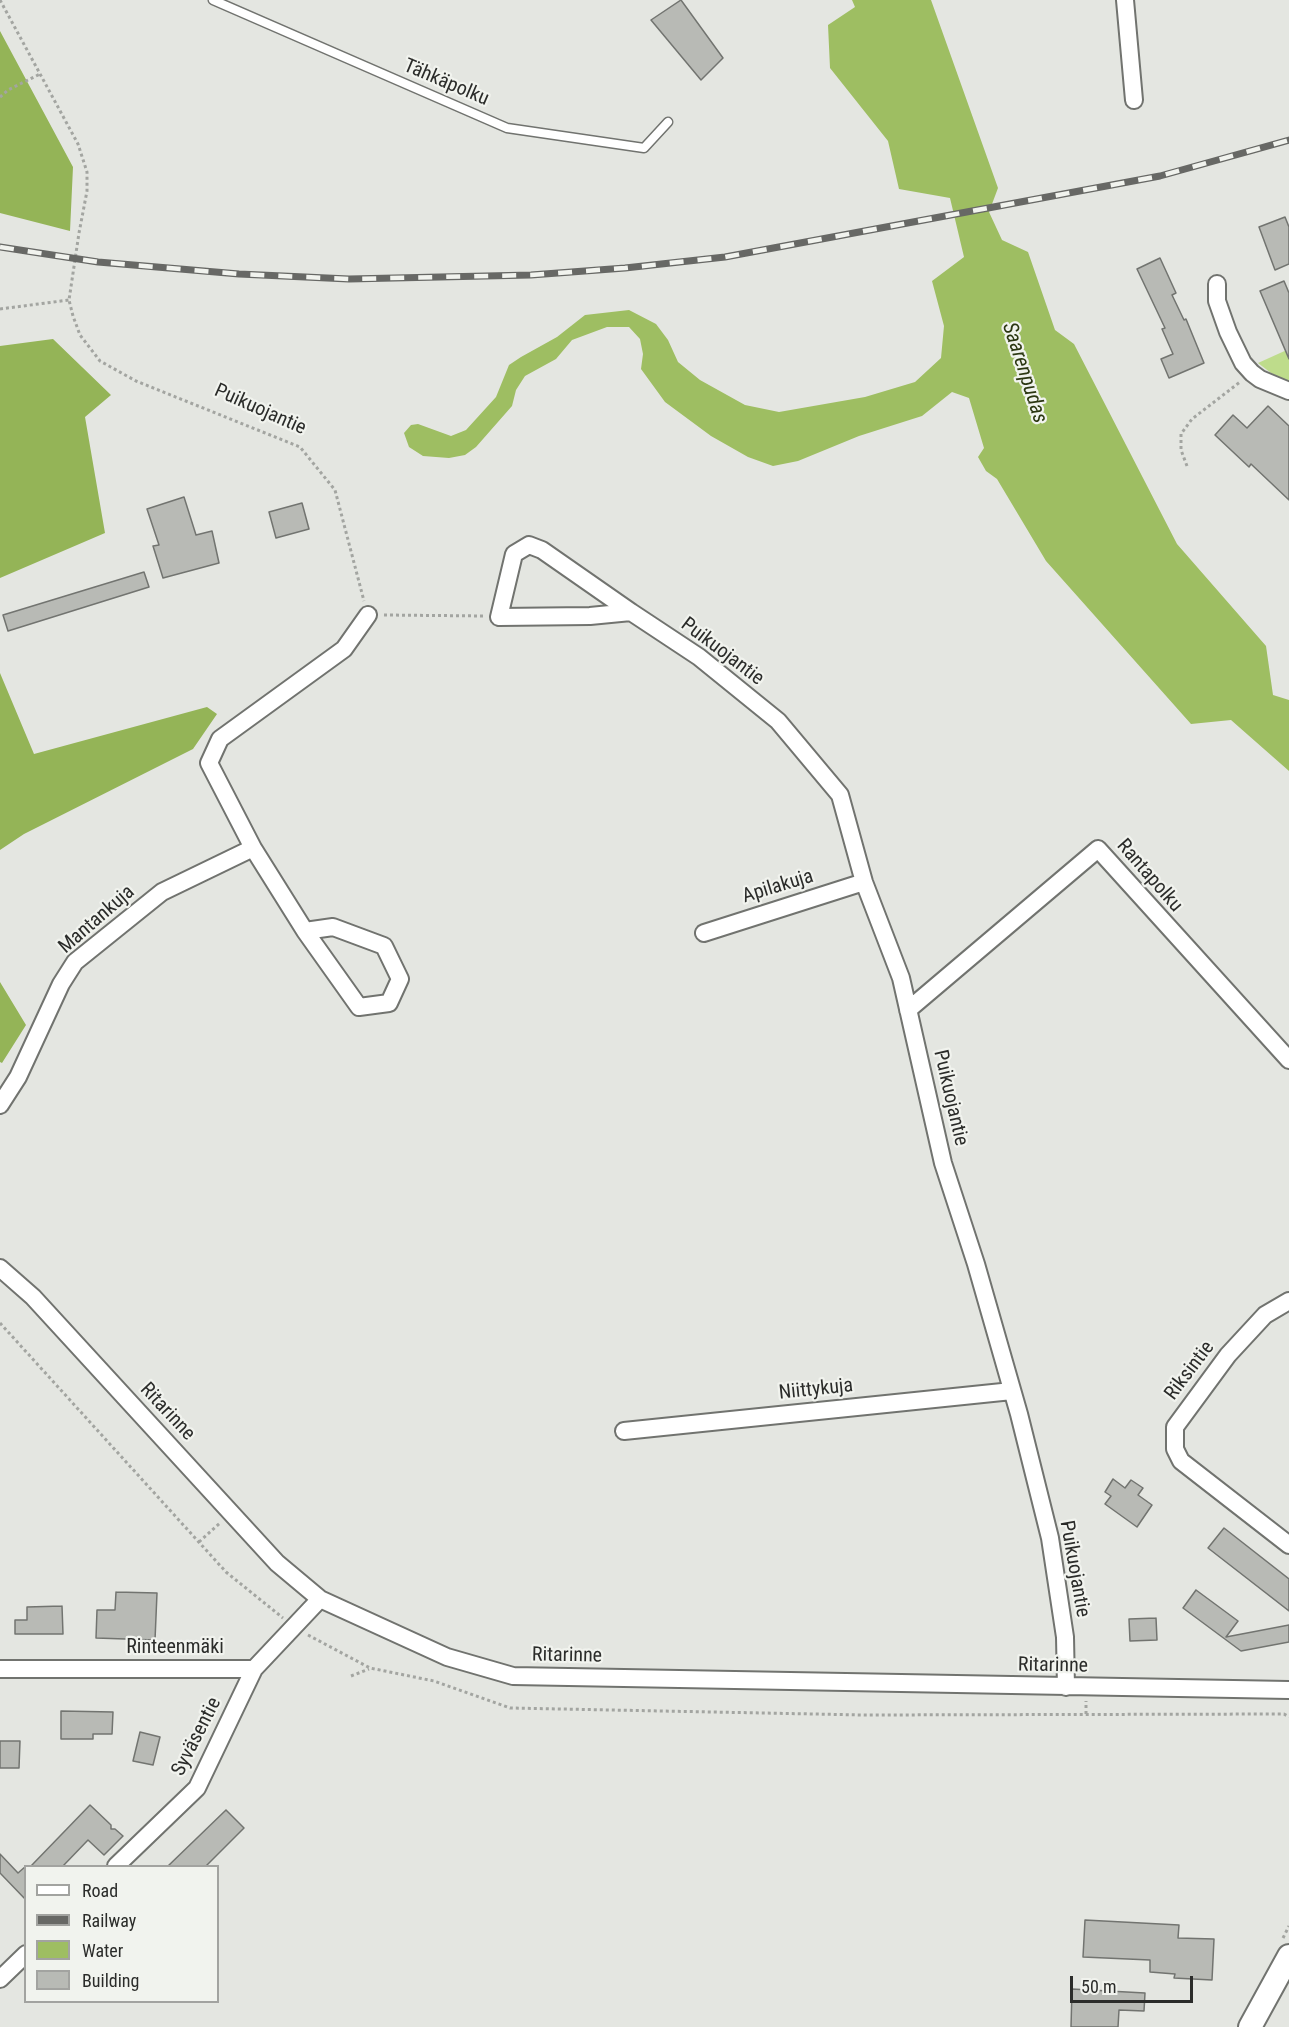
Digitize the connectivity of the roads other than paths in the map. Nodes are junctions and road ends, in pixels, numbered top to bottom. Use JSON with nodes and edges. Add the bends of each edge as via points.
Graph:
{"nodes":[{"id":1,"x":213,"y":0,"type":"edge"},
{"id":2,"x":1125,"y":0,"type":"edge"},
{"id":3,"x":1134,"y":100,"type":"dead end"},
{"id":4,"x":668,"y":122,"type":"dead end"},
{"id":5,"x":1217,"y":284,"type":"dead end"},
{"id":6,"x":1289,"y":391,"type":"edge"},
{"id":7,"x":631,"y":612,"type":"junction"},
{"id":8,"x":368,"y":615,"type":"road end"},
{"id":9,"x":253,"y":848,"type":"junction"},
{"id":10,"x":864,"y":882,"type":"junction"},
{"id":11,"x":305,"y":931,"type":"junction"},
{"id":12,"x":704,"y":933,"type":"dead end"},
{"id":13,"x":908,"y":1010,"type":"junction"},
{"id":14,"x":1289,"y":1060,"type":"edge"},
{"id":15,"x":0,"y":1105,"type":"edge"},
{"id":16,"x":0,"y":1268,"type":"edge"},
{"id":17,"x":1289,"y":1301,"type":"edge"},
{"id":18,"x":1012,"y":1391,"type":"junction"},
{"id":19,"x":624,"y":1431,"type":"dead end"},
{"id":20,"x":1289,"y":1545,"type":"edge"},
{"id":21,"x":321,"y":1599,"type":"junction"},
{"id":22,"x":0,"y":1669,"type":"edge"},
{"id":23,"x":254,"y":1669,"type":"junction"},
{"id":24,"x":1066,"y":1687,"type":"junction"},
{"id":25,"x":1289,"y":1690,"type":"edge"},
{"id":26,"x":117,"y":1865,"type":"edge"},
{"id":27,"x":24,"y":1956,"type":"edge"},
{"id":28,"x":1289,"y":1956,"type":"edge"},
{"id":29,"x":0,"y":1978,"type":"edge"},
{"id":30,"x":1250,"y":2027,"type":"edge"}],
"edges":[{"from":1,"to":4,"type":"lane","name":"Tähkäpolku","via":[[507,128],[644,148]]},
{"from":2,"to":3,"type":"street"},
{"from":5,"to":6,"type":"street","via":[[1217,301],[1243,363],[1252,374]]},
{"from":7,"to":7,"type":"street","name":"Puikuojantie","via":[[590,616],[499,617],[514,554],[529,545]]},
{"from":7,"to":10,"type":"street","name":"Puikuojantie","via":[[699,657],[778,721],[840,795]]},
{"from":8,"to":9,"type":"street","via":[[344,649],[220,739],[209,763]]},
{"from":9,"to":11,"type":"street"},
{"from":9,"to":15,"type":"street","name":"Mantankuja","via":[[162,892],[75,962]]},
{"from":10,"to":12,"type":"street","name":"Apilakuja"},
{"from":10,"to":13,"type":"street","name":"Puikuojantie","via":[[901,978]]},
{"from":11,"to":11,"type":"street","via":[[333,927],[384,946],[400,979],[389,1003],[359,1007]]},
{"from":13,"to":14,"type":"street","name":"Rantapolku","via":[[1098,849]]},
{"from":13,"to":18,"type":"street","name":"Puikuojantie","via":[[943,1163]]},
{"from":16,"to":21,"type":"street","name":"Ritarinne","via":[[33,1297],[277,1563]]},
{"from":17,"to":20,"type":"street","name":"Riksintie","via":[[1265,1315],[1228,1354],[1175,1427],[1175,1449],[1181,1461]]},
{"from":18,"to":19,"type":"street","name":"Niittykuja"},
{"from":18,"to":24,"type":"street","name":"Puikuojantie","via":[[1050,1538],[1065,1637]]},
{"from":21,"to":23,"type":"street"},
{"from":21,"to":24,"type":"street","name":"Ritarinne","via":[[447,1657],[513,1676]]},
{"from":22,"to":23,"type":"street","name":"Rinteenmäki"},
{"from":23,"to":26,"type":"street","name":"Syväsentie","via":[[197,1788]]},
{"from":24,"to":25,"type":"street","name":"Ritarinne"},
{"from":27,"to":29,"type":"street"},
{"from":28,"to":30,"type":"main road"}]}
